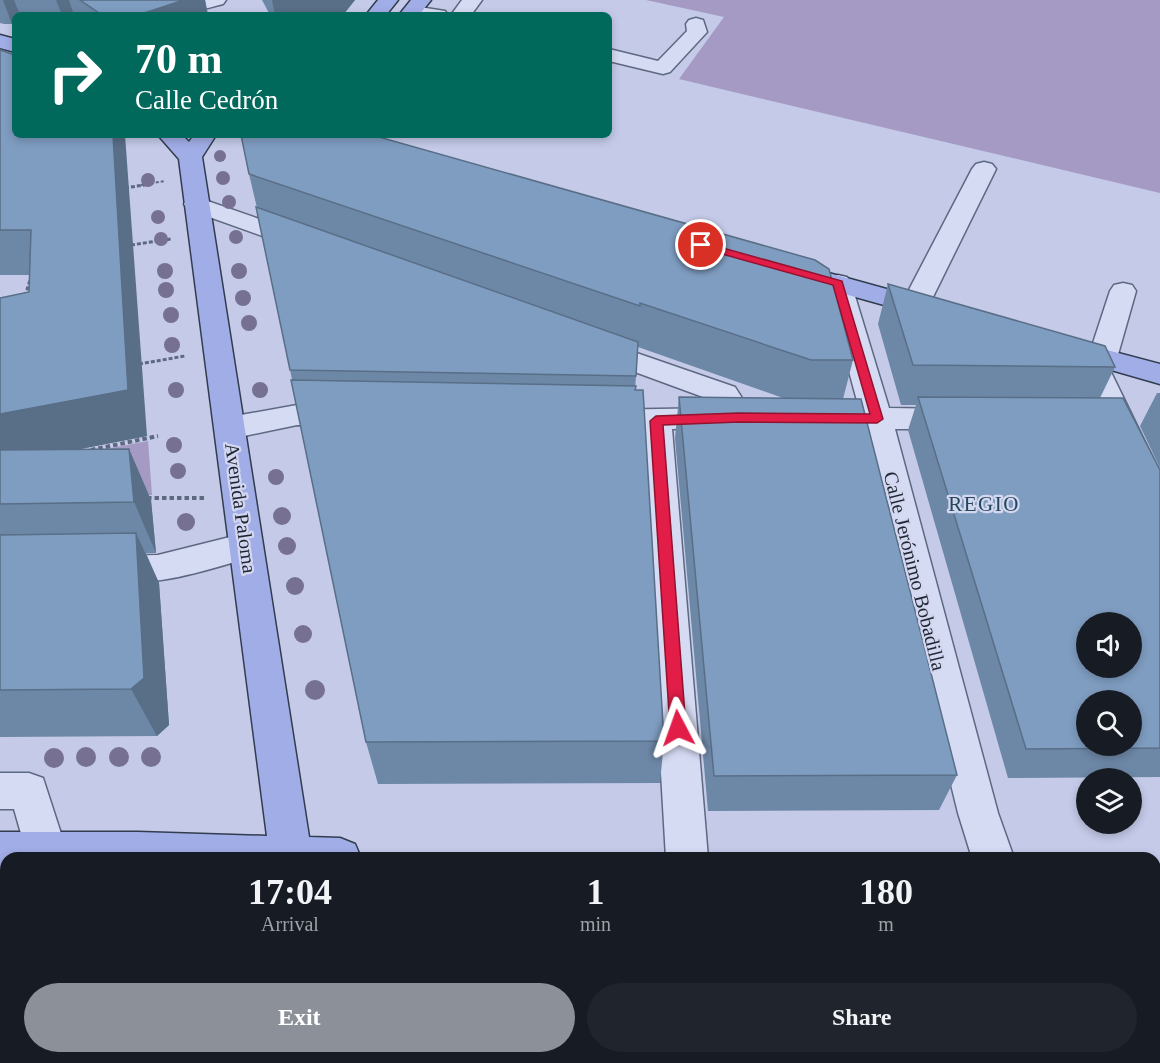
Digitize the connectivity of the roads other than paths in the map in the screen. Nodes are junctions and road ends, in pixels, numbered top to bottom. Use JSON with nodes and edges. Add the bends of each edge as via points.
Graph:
{"nodes":[{"id":1,"x":174,"y":0,"type":"edge"},
{"id":2,"x":216,"y":0,"type":"edge"},
{"id":3,"x":388,"y":0,"type":"edge"},
{"id":4,"x":378,"y":12,"type":"edge"},
{"id":5,"x":696,"y":24,"type":"dead end"},
{"id":6,"x":612,"y":57,"type":"edge"},
{"id":7,"x":984,"y":169,"type":"dead end"},
{"id":8,"x":192,"y":174,"type":"edge"},
{"id":9,"x":325,"y":250,"type":"edge"},
{"id":10,"x":769,"y":264,"type":"edge"},
{"id":11,"x":838,"y":283,"type":"junction"},
{"id":12,"x":1123,"y":291,"type":"dead end"},
{"id":13,"x":915,"y":305,"type":"junction"},
{"id":14,"x":946,"y":314,"type":"edge"},
{"id":15,"x":569,"y":338,"type":"edge"},
{"id":16,"x":1043,"y":341,"type":"edge"},
{"id":17,"x":1096,"y":356,"type":"junction"},
{"id":18,"x":1160,"y":374,"type":"edge"},
{"id":19,"x":369,"y":416,"type":"edge"},
{"id":20,"x":794,"y":418,"type":"edge"},
{"id":21,"x":572,"y":419,"type":"edge"},
{"id":22,"x":877,"y":419,"type":"junction"},
{"id":23,"x":980,"y":419,"type":"edge"},
{"id":24,"x":1083,"y":419,"type":"edge"},
{"id":25,"x":1119,"y":419,"type":"junction"},
{"id":26,"x":656,"y":421,"type":"junction"},
{"id":27,"x":230,"y":428,"type":"junction"},
{"id":28,"x":1160,"y":506,"type":"edge"},
{"id":29,"x":246,"y":546,"type":"junction"},
{"id":30,"x":79,"y":569,"type":"edge"},
{"id":31,"x":0,"y":791,"type":"edge"},
{"id":32,"x":0,"y":852,"type":"edge"},
{"id":33,"x":46,"y":852,"type":"joint"},
{"id":34,"x":290,"y":852,"type":"edge"},
{"id":35,"x":687,"y":852,"type":"edge"},
{"id":36,"x":991,"y":852,"type":"edge"}],
"edges":[{"from":1,"to":2,"type":"street","via":[[184,6]]},
{"from":3,"to":4,"type":"main road"},
{"from":5,"to":6,"type":"street","via":[[697,32],[663,68]]},
{"from":7,"to":13,"type":"street"},
{"from":8,"to":9,"type":"street"},
{"from":8,"to":27,"type":"main road","name":"Avenida Paloma"},
{"from":10,"to":11,"type":"main road"},
{"from":11,"to":13,"type":"main road"},
{"from":11,"to":22,"type":"street","name":"Calle Jerónimo Bobadilla"},
{"from":12,"to":17,"type":"street"},
{"from":13,"to":14,"type":"main road"},
{"from":15,"to":26,"type":"street","via":[[725,394],[750,418]]},
{"from":16,"to":17,"type":"main road"},
{"from":17,"to":18,"type":"main road"},
{"from":17,"to":25,"type":"street"},
{"from":19,"to":27,"type":"street","via":[[297,415]]},
{"from":20,"to":22,"type":"street"},
{"from":21,"to":26,"type":"street"},
{"from":22,"to":23,"type":"street"},
{"from":22,"to":36,"type":"street","name":"Calle Jerónimo Bobadilla"},
{"from":24,"to":25,"type":"street"},
{"from":25,"to":28,"type":"street"},
{"from":26,"to":35,"type":"street"},
{"from":27,"to":29,"type":"main road","name":"Avenida Paloma"},
{"from":29,"to":30,"type":"street","via":[[158,568]]},
{"from":29,"to":34,"type":"main road","name":"Avenida Paloma"},
{"from":31,"to":33,"type":"street","via":[[29,791]]},
{"from":32,"to":33,"type":"main road"}]}
